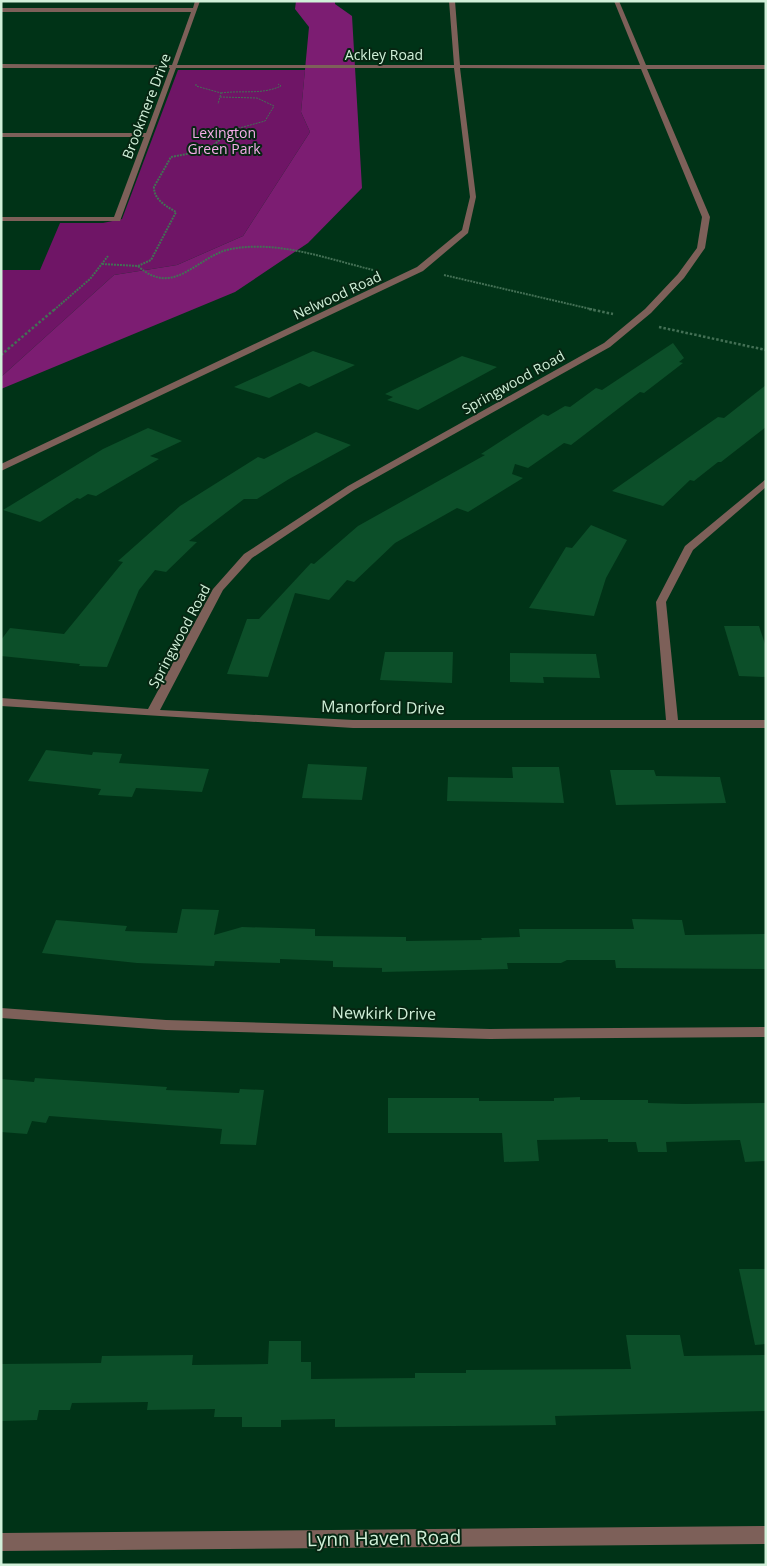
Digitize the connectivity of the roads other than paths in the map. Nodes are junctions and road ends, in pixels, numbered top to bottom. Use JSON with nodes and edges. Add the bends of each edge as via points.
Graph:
{"nodes":[{"id":1,"x":198,"y":1,"type":"edge"},
{"id":2,"x":452,"y":1,"type":"edge"},
{"id":3,"x":616,"y":1,"type":"edge"},
{"id":4,"x":1,"y":10,"type":"edge"},
{"id":5,"x":194,"y":10,"type":"junction"},
{"id":6,"x":1,"y":66,"type":"edge"},
{"id":7,"x":175,"y":66,"type":"junction"},
{"id":8,"x":457,"y":66,"type":"junction"},
{"id":9,"x":641,"y":66,"type":"junction"},
{"id":10,"x":766,"y":67,"type":"edge"},
{"id":11,"x":1,"y":135,"type":"edge"},
{"id":12,"x":146,"y":135,"type":"junction"},
{"id":13,"x":1,"y":220,"type":"edge"},
{"id":14,"x":1,"y":468,"type":"edge"},
{"id":15,"x":766,"y":482,"type":"edge"},
{"id":16,"x":1,"y":702,"type":"edge"},
{"id":17,"x":152,"y":713,"type":"junction"},
{"id":18,"x":672,"y":724,"type":"junction"},
{"id":19,"x":766,"y":724,"type":"edge"},
{"id":20,"x":1,"y":1013,"type":"edge"},
{"id":21,"x":766,"y":1032,"type":"edge"},
{"id":22,"x":766,"y":1535,"type":"edge"},
{"id":23,"x":1,"y":1542,"type":"edge"}],
"edges":[{"from":1,"to":5,"type":"street","name":"Brookmere Drive"},
{"from":2,"to":8,"type":"street","name":"Nelwood Road"},
{"from":3,"to":9,"type":"street","name":"Springwood Road"},
{"from":4,"to":5,"type":"street"},
{"from":5,"to":7,"type":"street","name":"Brookmere Drive"},
{"from":6,"to":7,"type":"street","name":"Ackley Road"},
{"from":7,"to":8,"type":"street","name":"Ackley Road"},
{"from":7,"to":12,"type":"street","name":"Brookmere Drive"},
{"from":8,"to":9,"type":"street","name":"Ackley Road"},
{"from":8,"to":14,"type":"street","name":"Nelwood Road","via":[[472,197],[465,231],[420,269]]},
{"from":9,"to":10,"type":"street","name":"Ackley Road"},
{"from":9,"to":17,"type":"street","name":"Springwood Road","via":[[706,218],[700,248],[681,276],[648,311],[607,345],[351,488],[248,556],[218,589]]},
{"from":11,"to":12,"type":"street"},
{"from":12,"to":13,"type":"street","name":"Brookmere Drive","via":[[116,220]]},
{"from":15,"to":18,"type":"street","via":[[689,548],[661,602]]},
{"from":16,"to":17,"type":"street","name":"Manorford Drive"},
{"from":17,"to":18,"type":"street","name":"Manorford Drive","via":[[353,724]]},
{"from":18,"to":19,"type":"street","name":"Manorford Drive"},
{"from":20,"to":21,"type":"street","name":"Newkirk Drive","via":[[166,1025],[490,1034]]},
{"from":22,"to":23,"type":"street","name":"Lynn Haven Road"}]}
